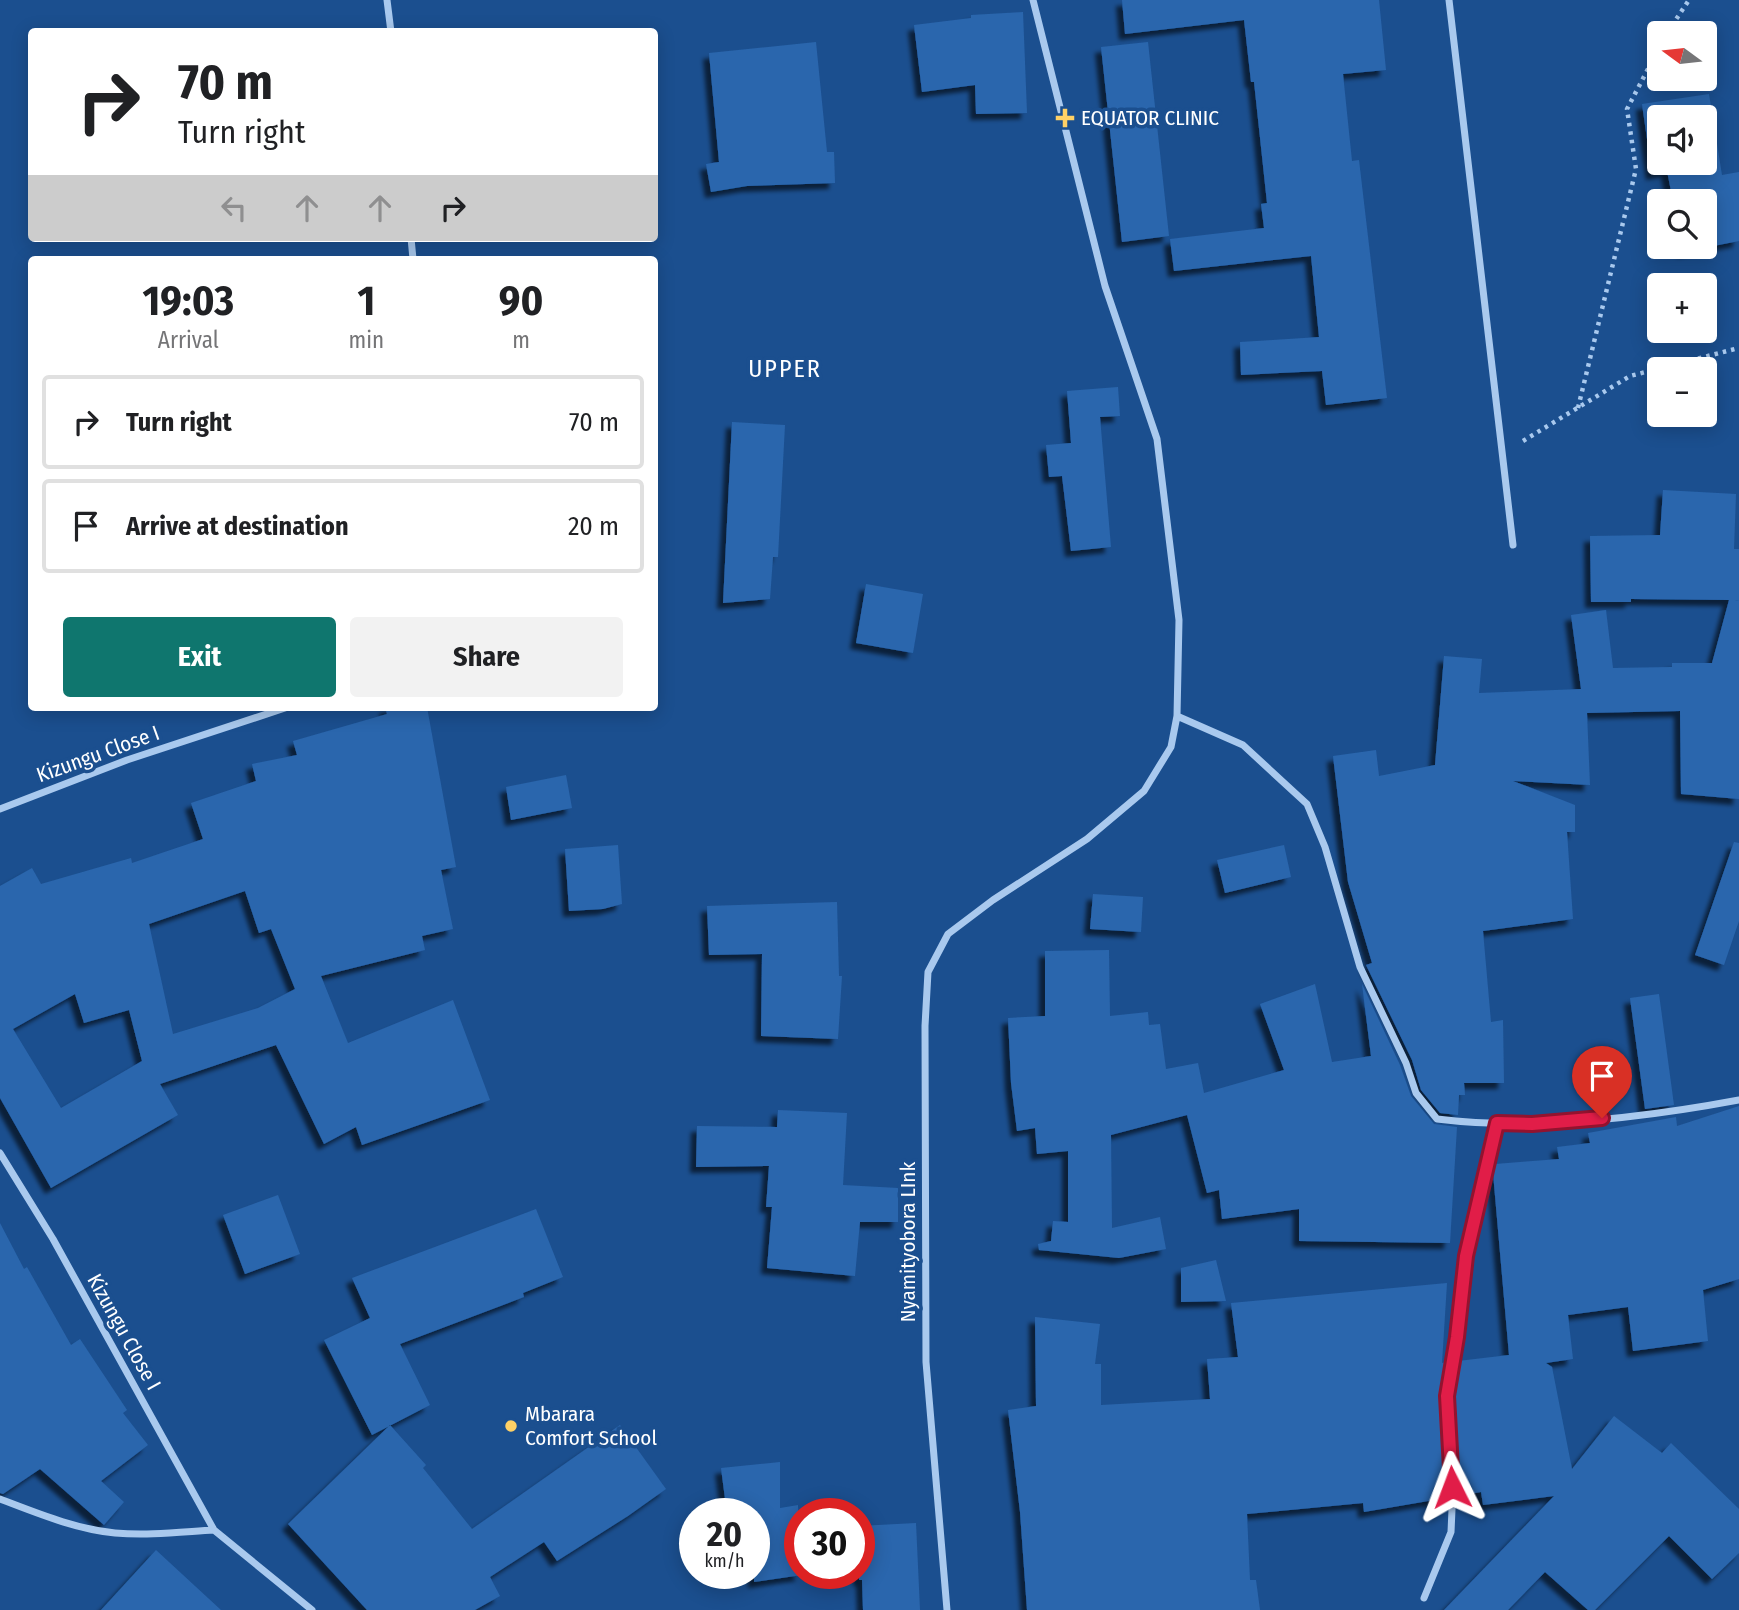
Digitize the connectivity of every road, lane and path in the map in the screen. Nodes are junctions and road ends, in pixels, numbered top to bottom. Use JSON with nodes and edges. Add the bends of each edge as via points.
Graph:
{"nodes":[{"id":1,"x":387,"y":0,"type":"edge"},
{"id":2,"x":1032,"y":0,"type":"edge"},
{"id":3,"x":1449,"y":0,"type":"edge"},
{"id":4,"x":1689,"y":0,"type":"edge"},
{"id":5,"x":1675,"y":21,"type":"edge"},
{"id":6,"x":390,"y":28,"type":"edge"},
{"id":7,"x":1647,"y":71,"type":"edge"},
{"id":8,"x":1739,"y":348,"type":"edge"},
{"id":9,"x":1578,"y":408,"type":"junction"},
{"id":10,"x":1502,"y":454,"type":"junction"},
{"id":11,"x":1513,"y":545,"type":"dead end"},
{"id":12,"x":276,"y":711,"type":"edge"},
{"id":13,"x":1177,"y":716,"type":"junction"},
{"id":14,"x":0,"y":809,"type":"edge"},
{"id":15,"x":1739,"y":1100,"type":"edge"},
{"id":16,"x":1497,"y":1123,"type":"junction"},
{"id":17,"x":0,"y":1153,"type":"edge"},
{"id":18,"x":0,"y":1499,"type":"edge"},
{"id":19,"x":214,"y":1530,"type":"junction"},
{"id":20,"x":1424,"y":1598,"type":"dead end"},
{"id":21,"x":312,"y":1610,"type":"edge"},
{"id":22,"x":947,"y":1610,"type":"edge"}],
"edges":[{"from":1,"to":6,"type":"street"},
{"from":2,"to":13,"type":"street","name":"Nyamityobora LInk","via":[[1105,286],[1157,439],[1179,620]]},
{"from":3,"to":10,"type":"street"},
{"from":4,"to":5,"type":"path"},
{"from":7,"to":9,"type":"path","via":[[1627,109],[1636,169]]},
{"from":8,"to":9,"type":"path","via":[[1630,376]]},
{"from":9,"to":10,"type":"path"},
{"from":10,"to":11,"type":"street"},
{"from":12,"to":14,"type":"street","name":"Kizungu Close I"},
{"from":13,"to":16,"type":"street","via":[[1243,746],[1307,804],[1325,847],[1360,967],[1416,1093],[1437,1119]]},
{"from":13,"to":22,"type":"street","name":"Nyamityobora LInk","via":[[1171,747],[1144,791],[1087,839],[948,934],[928,972],[926,1362]]},
{"from":15,"to":16,"type":"street","via":[[1672,1113]]},
{"from":16,"to":20,"type":"street","via":[[1466,1256],[1447,1396],[1451,1532]]},
{"from":17,"to":19,"type":"street","name":"Kizungu Close I","via":[[53,1239]]},
{"from":18,"to":19,"type":"street","via":[[69,1524],[114,1533]]},
{"from":19,"to":21,"type":"street"}]}
